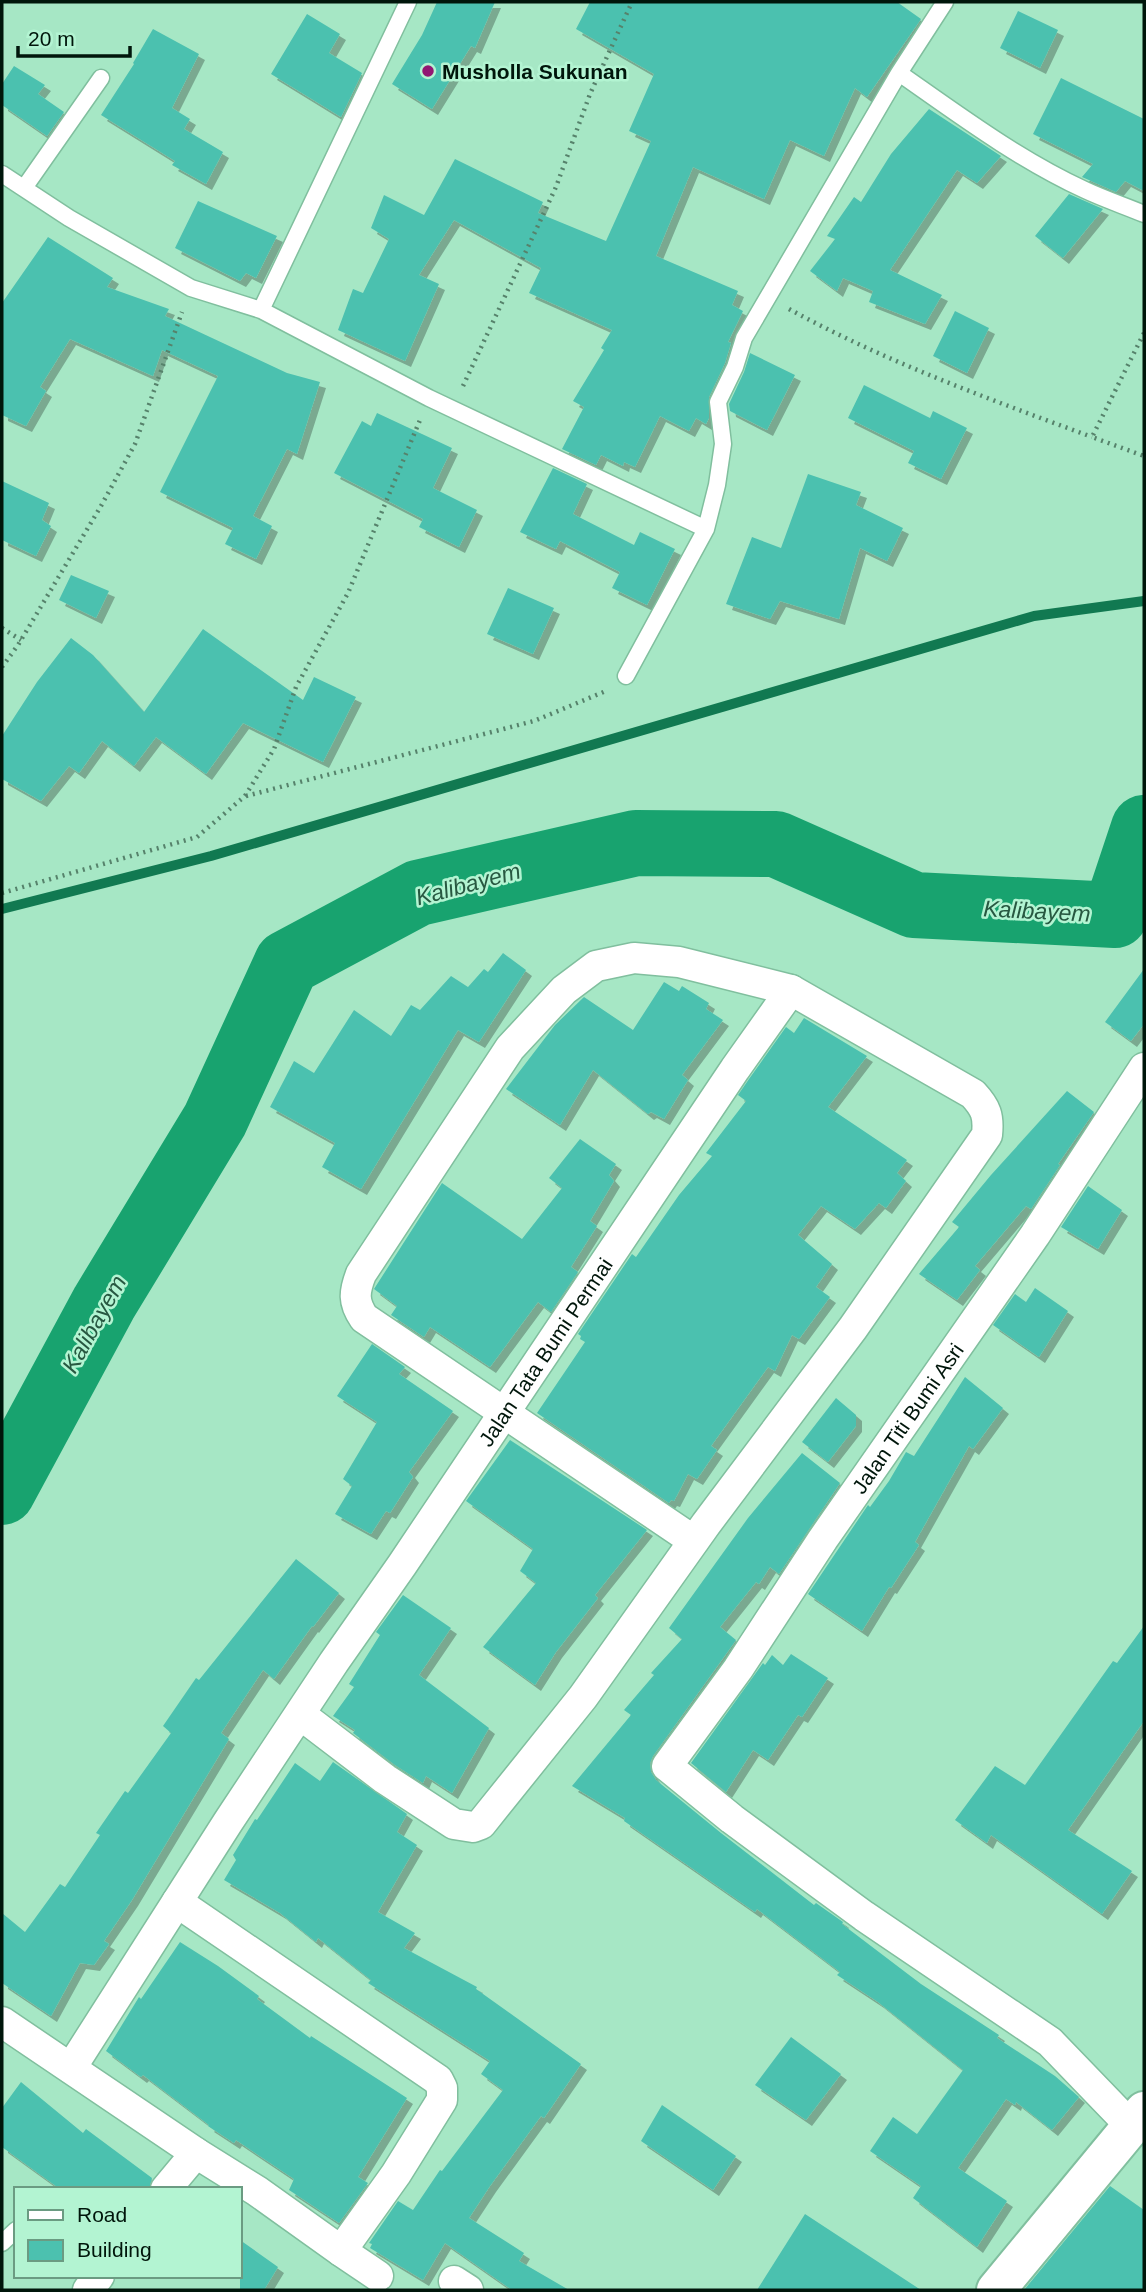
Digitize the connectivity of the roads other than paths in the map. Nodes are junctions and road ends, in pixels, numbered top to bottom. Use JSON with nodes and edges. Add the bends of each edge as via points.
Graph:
{"nodes":[{"id":1,"x":408,"y":2,"type":"edge"},
{"id":2,"x":945,"y":2,"type":"edge"},
{"id":3,"x":899,"y":73,"type":"junction"},
{"id":4,"x":100,"y":78,"type":"dead end"},
{"id":5,"x":2,"y":174,"type":"edge"},
{"id":6,"x":24,"y":188,"type":"junction"},
{"id":7,"x":1144,"y":214,"type":"edge"},
{"id":8,"x":261,"y":310,"type":"junction"},
{"id":9,"x":706,"y":529,"type":"junction"},
{"id":10,"x":626,"y":676,"type":"road end"},
{"id":11,"x":791,"y":990,"type":"junction"},
{"id":12,"x":1144,"y":1068,"type":"edge"},
{"id":13,"x":504,"y":1412,"type":"junction"},
{"id":14,"x":694,"y":1541,"type":"junction"},
{"id":15,"x":301,"y":1715,"type":"junction"},
{"id":16,"x":177,"y":1902,"type":"junction"},
{"id":17,"x":2,"y":2022,"type":"edge"},
{"id":18,"x":71,"y":2068,"type":"junction"},
{"id":19,"x":1138,"y":2118,"type":"edge"},
{"id":20,"x":196,"y":2153,"type":"junction"},
{"id":21,"x":168,"y":2187,"type":"edge"},
{"id":22,"x":341,"y":2251,"type":"junction"},
{"id":23,"x":378,"y":2276,"type":"dead end"},
{"id":24,"x":996,"y":2290,"type":"edge"}],
"edges":[{"from":1,"to":8,"type":"lane"},
{"from":2,"to":3,"type":"lane"},
{"from":3,"to":7,"type":"lane","via":[[1043,167]]},
{"from":3,"to":9,"type":"lane","via":[[744,338],[718,402],[723,444]]},
{"from":4,"to":6,"type":"lane"},
{"from":5,"to":6,"type":"lane"},
{"from":6,"to":8,"type":"lane","via":[[191,288]]},
{"from":8,"to":9,"type":"lane","via":[[429,398]]},
{"from":9,"to":10,"type":"lane"},
{"from":11,"to":13,"type":"street","name":"Jalan Tata Bumi Permai"},
{"from":11,"to":13,"type":"street","via":[[679,962],[634,958],[596,966],[565,990],[510,1048],[361,1274],[354,1293],[364,1318]]},
{"from":11,"to":14,"type":"street","via":[[972,1094],[989,1118],[987,1135],[853,1328]]},
{"from":12,"to":19,"type":"street","name":"Jalan Titi Bumi Asri","via":[[738,1669],[667,1766],[864,1916],[1050,2042]]},
{"from":13,"to":14,"type":"street"},
{"from":13,"to":15,"type":"street","name":"Jalan Tata Bumi Permai"},
{"from":14,"to":15,"type":"street","via":[[583,1697],[481,1824],[454,1824]]},
{"from":15,"to":16,"type":"street","name":"Jalan Tata Bumi Permai"},
{"from":16,"to":18,"type":"street","name":"Jalan Tata Bumi Permai"},
{"from":16,"to":22,"type":"street","via":[[438,2080],[442,2088],[442,2099],[396,2174]]},
{"from":17,"to":18,"type":"street"},
{"from":18,"to":20,"type":"street"},
{"from":19,"to":24,"type":"street"},
{"from":20,"to":21,"type":"street"},
{"from":20,"to":22,"type":"street"},
{"from":22,"to":23,"type":"street"}]}
